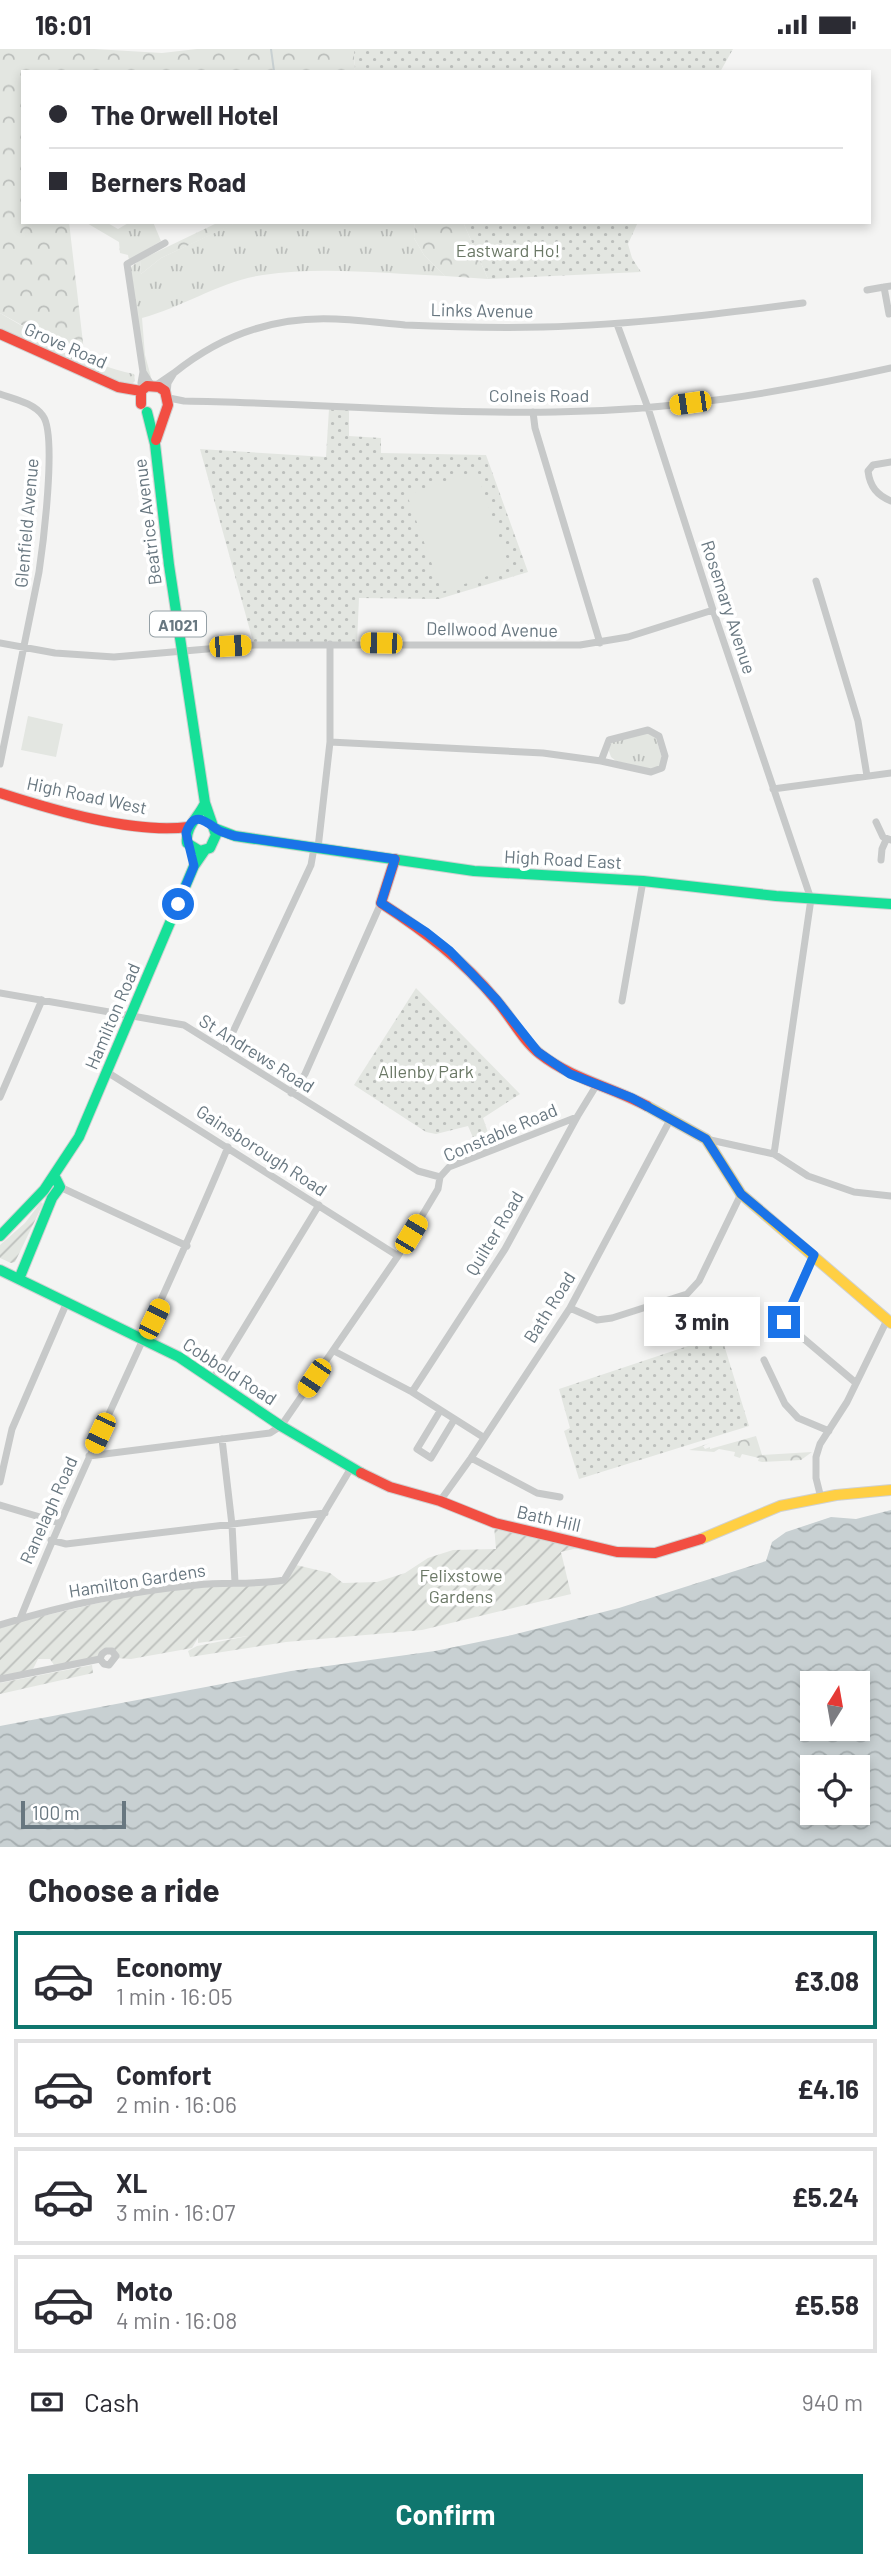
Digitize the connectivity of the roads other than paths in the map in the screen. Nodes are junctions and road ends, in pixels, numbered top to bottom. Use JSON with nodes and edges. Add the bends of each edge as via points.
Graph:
{"nodes":[{"id":1,"x":165,"y":243,"type":"dead end"},
{"id":2,"x":888,"y":287,"type":"edge"},
{"id":3,"x":867,"y":289,"type":"dead end"},
{"id":4,"x":803,"y":303,"type":"dead end"},
{"id":5,"x":890,"y":314,"type":"edge"},
{"id":6,"x":617,"y":324,"type":"junction"},
{"id":7,"x":0,"y":334,"type":"edge"},
{"id":8,"x":891,"y":368,"type":"edge"},
{"id":9,"x":174,"y":373,"type":"junction"},
{"id":10,"x":118,"y":387,"type":"junction"},
{"id":11,"x":148,"y":388,"type":"junction"},
{"id":12,"x":0,"y":394,"type":"edge"},
{"id":13,"x":168,"y":396,"type":"junction"},
{"id":14,"x":184,"y":401,"type":"junction"},
{"id":15,"x":144,"y":408,"type":"junction"},
{"id":16,"x":648,"y":408,"type":"junction"},
{"id":17,"x":167,"y":411,"type":"junction"},
{"id":18,"x":533,"y":412,"type":"junction"},
{"id":19,"x":155,"y":444,"type":"junction"},
{"id":20,"x":891,"y":462,"type":"edge"},
{"id":21,"x":891,"y":501,"type":"edge"},
{"id":22,"x":816,"y":582,"type":"dead end"},
{"id":23,"x":713,"y":610,"type":"junction"},
{"id":24,"x":0,"y":643,"type":"edge"},
{"id":25,"x":600,"y":643,"type":"junction"},
{"id":26,"x":330,"y":644,"type":"junction"},
{"id":27,"x":24,"y":649,"type":"junction"},
{"id":28,"x":183,"y":650,"type":"junction"},
{"id":29,"x":330,"y":742,"type":"junction"},
{"id":30,"x":601,"y":761,"type":"junction"},
{"id":31,"x":0,"y":764,"type":"edge"},
{"id":32,"x":891,"y":773,"type":"edge"},
{"id":33,"x":867,"y":776,"type":"junction"},
{"id":34,"x":773,"y":789,"type":"junction"},
{"id":35,"x":0,"y":793,"type":"edge"},
{"id":36,"x":205,"y":803,"type":"junction"},
{"id":37,"x":876,"y":822,"type":"dead end"},
{"id":38,"x":192,"y":824,"type":"junction"},
{"id":39,"x":213,"y":826,"type":"junction"},
{"id":40,"x":166,"y":829,"type":"junction"},
{"id":41,"x":235,"y":836,"type":"junction"},
{"id":42,"x":888,"y":840,"type":"edge"},
{"id":43,"x":189,"y":844,"type":"junction"},
{"id":44,"x":209,"y":847,"type":"junction"},
{"id":45,"x":316,"y":848,"type":"junction"},
{"id":46,"x":395,"y":859,"type":"junction"},
{"id":47,"x":881,"y":860,"type":"dead end"},
{"id":48,"x":194,"y":866,"type":"junction"},
{"id":49,"x":643,"y":881,"type":"junction"},
{"id":50,"x":811,"y":899,"type":"junction"},
{"id":51,"x":381,"y":903,"type":"junction"},
{"id":52,"x":891,"y":904,"type":"edge"},
{"id":53,"x":0,"y":993,"type":"edge"},
{"id":54,"x":42,"y":1000,"type":"junction"},
{"id":55,"x":622,"y":1001,"type":"dead end"},
{"id":56,"x":131,"y":1015,"type":"junction"},
{"id":57,"x":225,"y":1049,"type":"junction"},
{"id":58,"x":107,"y":1072,"type":"junction"},
{"id":59,"x":596,"y":1086,"type":"junction"},
{"id":60,"x":291,"y":1093,"type":"junction"},
{"id":61,"x":0,"y":1097,"type":"edge"},
{"id":62,"x":577,"y":1117,"type":"junction"},
{"id":63,"x":670,"y":1120,"type":"junction"},
{"id":64,"x":706,"y":1139,"type":"junction"},
{"id":65,"x":228,"y":1147,"type":"junction"},
{"id":66,"x":774,"y":1154,"type":"junction"},
{"id":67,"x":440,"y":1177,"type":"junction"},
{"id":68,"x":57,"y":1182,"type":"junction"},
{"id":69,"x":741,"y":1194,"type":"junction"},
{"id":70,"x":891,"y":1196,"type":"edge"},
{"id":71,"x":319,"y":1205,"type":"junction"},
{"id":72,"x":0,"y":1236,"type":"edge"},
{"id":73,"x":187,"y":1246,"type":"junction"},
{"id":74,"x":814,"y":1255,"type":"junction"},
{"id":75,"x":398,"y":1256,"type":"junction"},
{"id":76,"x":0,"y":1270,"type":"edge"},
{"id":77,"x":19,"y":1279,"type":"junction"},
{"id":78,"x":67,"y":1302,"type":"junction"},
{"id":79,"x":570,"y":1308,"type":"junction"},
{"id":80,"x":889,"y":1322,"type":"edge"},
{"id":81,"x":144,"y":1338,"type":"junction"},
{"id":82,"x":334,"y":1352,"type":"junction"},
{"id":83,"x":765,"y":1360,"type":"dead end"},
{"id":84,"x":213,"y":1378,"type":"junction"},
{"id":85,"x":856,"y":1383,"type":"junction"},
{"id":86,"x":412,"y":1392,"type":"junction"},
{"id":87,"x":440,"y":1411,"type":"junction"},
{"id":88,"x":454,"y":1420,"type":"junction"},
{"id":89,"x":281,"y":1426,"type":"junction"},
{"id":90,"x":829,"y":1431,"type":"junction"},
{"id":91,"x":483,"y":1437,"type":"junction"},
{"id":92,"x":222,"y":1440,"type":"junction"},
{"id":93,"x":89,"y":1456,"type":"junction"},
{"id":94,"x":471,"y":1458,"type":"junction"},
{"id":95,"x":351,"y":1468,"type":"junction"},
{"id":96,"x":0,"y":1482,"type":"edge"},
{"id":97,"x":891,"y":1490,"type":"edge"},
{"id":98,"x":560,"y":1497,"type":"dead end"},
{"id":99,"x":821,"y":1497,"type":"junction"},
{"id":100,"x":440,"y":1501,"type":"junction"},
{"id":101,"x":0,"y":1505,"type":"edge"},
{"id":102,"x":325,"y":1513,"type":"junction"},
{"id":103,"x":60,"y":1523,"type":"junction"},
{"id":104,"x":232,"y":1525,"type":"junction"},
{"id":105,"x":51,"y":1540,"type":"junction"},
{"id":106,"x":236,"y":1582,"type":"junction"},
{"id":107,"x":20,"y":1619,"type":"junction"},
{"id":108,"x":0,"y":1625,"type":"edge"},
{"id":109,"x":100,"y":1659,"type":"dead end"},
{"id":110,"x":0,"y":1679,"type":"edge"}],
"edges":[{"from":1,"to":11,"type":"street","via":[[127,264],[141,383]]},
{"from":2,"to":3,"type":"street"},
{"from":2,"to":5,"type":"street"},
{"from":4,"to":6,"type":"street","name":"Links Avenue"},
{"from":6,"to":9,"type":"street","name":"Links Avenue","via":[[483,328],[290,320],[222,341]]},
{"from":6,"to":16,"type":"street","name":"Rosemary Avenue"},
{"from":7,"to":10,"type":"street","name":"Grove Road"},
{"from":8,"to":16,"type":"street","name":"Colneis Road","via":[[776,393]]},
{"from":9,"to":11,"type":"street","name":"Links Avenue"},
{"from":9,"to":13,"type":"street"},
{"from":10,"to":11,"type":"street","name":"Grove Road"},
{"from":10,"to":15,"type":"street","name":"Grove Road"},
{"from":11,"to":13,"type":"street"},
{"from":11,"to":15,"type":"street","name":"Beatrice Avenue"},
{"from":12,"to":27,"type":"street","name":"Glenfield Avenue","via":[[34,407],[48,428],[43,540]]},
{"from":13,"to":14,"type":"street","name":"Colneis Road"},
{"from":13,"to":17,"type":"street","name":"Beatrice Avenue"},
{"from":14,"to":17,"type":"street","name":"Colneis Road"},
{"from":14,"to":18,"type":"street","name":"Colneis Road"},
{"from":15,"to":17,"type":"street","via":[[156,415]]},
{"from":15,"to":19,"type":"street","name":"Beatrice Avenue","number":"A1021"},
{"from":16,"to":18,"type":"street","name":"Colneis Road"},
{"from":16,"to":23,"type":"street","name":"Rosemary Avenue"},
{"from":17,"to":19,"type":"street","name":"Beatrice Avenue","number":"A1021"},
{"from":18,"to":25,"type":"street"},
{"from":19,"to":28,"type":"street","name":"Beatrice Avenue","number":"A1021"},
{"from":20,"to":21,"type":"street","via":[[873,465],[869,471],[873,488]]},
{"from":22,"to":33,"type":"street","via":[[858,721]]},
{"from":23,"to":25,"type":"street","name":"Dellwood Avenue"},
{"from":23,"to":34,"type":"street","name":"Rosemary Avenue"},
{"from":24,"to":27,"type":"street","name":"Dellwood Avenue"},
{"from":25,"to":26,"type":"street","name":"Dellwood Avenue"},
{"from":26,"to":28,"type":"street","name":"Dellwood Avenue"},
{"from":26,"to":29,"type":"street"},
{"from":27,"to":28,"type":"street","name":"Dellwood Avenue","via":[[114,657]]},
{"from":27,"to":31,"type":"street","name":"Glenfield Avenue"},
{"from":28,"to":36,"type":"street","name":"Beatrice Avenue","number":"A1021"},
{"from":29,"to":30,"type":"street","via":[[510,750]]},
{"from":29,"to":45,"type":"street"},
{"from":30,"to":30,"type":"street","via":[[609,740],[648,730],[658,735],[665,758],[662,768],[653,772]]},
{"from":32,"to":33,"type":"street"},
{"from":33,"to":34,"type":"street"},
{"from":34,"to":50,"type":"street","name":"Rosemary Avenue"},
{"from":35,"to":40,"type":"street","name":"High Road West"},
{"from":36,"to":38,"type":"street"},
{"from":36,"to":39,"type":"street","name":"Beatrice Avenue","number":"A1021"},
{"from":37,"to":42,"type":"street"},
{"from":38,"to":39,"type":"street","via":[[204,820]]},
{"from":38,"to":40,"type":"street","name":"High Road West"},
{"from":38,"to":43,"type":"street","via":[[186,833]]},
{"from":39,"to":41,"type":"street","name":"High Road East"},
{"from":39,"to":44,"type":"street","number":"A1021","via":[[216,835]]},
{"from":40,"to":43,"type":"street","name":"High Road West"},
{"from":41,"to":44,"type":"street","name":"High Road East"},
{"from":41,"to":45,"type":"street","name":"High Road East"},
{"from":42,"to":47,"type":"street"},
{"from":43,"to":44,"type":"street"},
{"from":43,"to":48,"type":"street"},
{"from":44,"to":48,"type":"street","name":"Hamilton Road"},
{"from":45,"to":46,"type":"street","name":"High Road East"},
{"from":45,"to":57,"type":"street"},
{"from":46,"to":49,"type":"street","name":"High Road East","via":[[474,871]]},
{"from":46,"to":51,"type":"street"},
{"from":48,"to":56,"type":"street","name":"Hamilton Road"},
{"from":49,"to":50,"type":"street","name":"High Road East"},
{"from":49,"to":55,"type":"street"},
{"from":50,"to":52,"type":"street","name":"High Road East"},
{"from":50,"to":66,"type":"street"},
{"from":51,"to":59,"type":"street","via":[[450,951],[538,1052]]},
{"from":51,"to":60,"type":"street","via":[[305,1074]]},
{"from":53,"to":54,"type":"street","name":"St Andrews Road"},
{"from":54,"to":56,"type":"street","name":"St Andrews Road"},
{"from":54,"to":61,"type":"street"},
{"from":56,"to":57,"type":"street","name":"St Andrews Road","via":[[184,1025]]},
{"from":56,"to":58,"type":"street","name":"Hamilton Road"},
{"from":57,"to":60,"type":"street","name":"St Andrews Road"},
{"from":58,"to":65,"type":"street","name":"Gainsborough Road"},
{"from":58,"to":68,"type":"street","name":"Hamilton Road"},
{"from":59,"to":62,"type":"street","name":"Quilter Road"},
{"from":59,"to":63,"type":"street","via":[[632,1098]]},
{"from":60,"to":67,"type":"street","name":"St Andrews Road","via":[[418,1171]]},
{"from":62,"to":67,"type":"street","name":"Constable Road","via":[[449,1167]]},
{"from":62,"to":86,"type":"street","name":"Quilter Road","via":[[505,1249]]},
{"from":63,"to":64,"type":"street"},
{"from":63,"to":79,"type":"street","name":"Bath Road"},
{"from":64,"to":66,"type":"street"},
{"from":64,"to":69,"type":"street"},
{"from":65,"to":71,"type":"street","name":"Gainsborough Road"},
{"from":65,"to":73,"type":"street","name":"Ranelagh Road"},
{"from":66,"to":70,"type":"street","via":[[808,1176],[854,1192]]},
{"from":67,"to":75,"type":"street","name":"Constable Road","via":[[438,1189]]},
{"from":68,"to":72,"type":"street","name":"Hamilton Road"},
{"from":68,"to":73,"type":"street"},
{"from":68,"to":77,"type":"street","name":"Hamilton Road"},
{"from":69,"to":74,"type":"street"},
{"from":69,"to":79,"type":"street","via":[[699,1281],[687,1294],[597,1320]]},
{"from":71,"to":75,"type":"street","name":"Gainsborough Road"},
{"from":71,"to":84,"type":"street"},
{"from":73,"to":81,"type":"street","name":"Ranelagh Road"},
{"from":74,"to":80,"type":"street"},
{"from":74,"to":85,"type":"street","via":[[784,1322]]},
{"from":75,"to":82,"type":"street","name":"Constable Road"},
{"from":76,"to":77,"type":"street","name":"Cobbold Road"},
{"from":77,"to":78,"type":"street","name":"Cobbold Road"},
{"from":78,"to":81,"type":"street","name":"Cobbold Road"},
{"from":78,"to":96,"type":"street","via":[[12,1429]]},
{"from":79,"to":91,"type":"street","name":"Bath Road"},
{"from":80,"to":85,"type":"street"},
{"from":81,"to":84,"type":"street","name":"Cobbold Road"},
{"from":81,"to":93,"type":"street","name":"Ranelagh Road"},
{"from":82,"to":86,"type":"street"},
{"from":82,"to":89,"type":"street","name":"Constable Road"},
{"from":83,"to":90,"type":"street","via":[[785,1404],[798,1418]]},
{"from":84,"to":89,"type":"street","name":"Cobbold Road"},
{"from":85,"to":90,"type":"street"},
{"from":86,"to":87,"type":"street"},
{"from":87,"to":88,"type":"street"},
{"from":87,"to":88,"type":"street","via":[[417,1449],[431,1458]]},
{"from":88,"to":91,"type":"street"},
{"from":89,"to":92,"type":"street","via":[[270,1433]]},
{"from":89,"to":95,"type":"street","name":"Cobbold Road"},
{"from":90,"to":99,"type":"street","via":[[816,1457]]},
{"from":91,"to":94,"type":"street","name":"Bath Road"},
{"from":92,"to":93,"type":"street"},
{"from":92,"to":104,"type":"street"},
{"from":93,"to":103,"type":"street","name":"Ranelagh Road"},
{"from":94,"to":98,"type":"street","via":[[537,1493]]},
{"from":94,"to":100,"type":"street","name":"Bath Road"},
{"from":95,"to":100,"type":"street","name":"Cobbold Road"},
{"from":95,"to":102,"type":"street"},
{"from":97,"to":99,"type":"street","name":"Bath Hill"},
{"from":99,"to":100,"type":"street","name":"Bath Hill","via":[[780,1506],[690,1545],[655,1553],[617,1552],[495,1523]]},
{"from":101,"to":103,"type":"street"},
{"from":102,"to":104,"type":"street"},
{"from":102,"to":106,"type":"street","name":"Hamilton Gardens","via":[[284,1580]]},
{"from":103,"to":105,"type":"street","name":"Ranelagh Road"},
{"from":104,"to":105,"type":"street","via":[[66,1544]]},
{"from":104,"to":106,"type":"street"},
{"from":105,"to":107,"type":"street","name":"Ranelagh Road"},
{"from":106,"to":107,"type":"street","name":"Hamilton Gardens","via":[[110,1597]]},
{"from":107,"to":108,"type":"street","name":"Hamilton Gardens"},
{"from":109,"to":110,"type":"street"}]}
